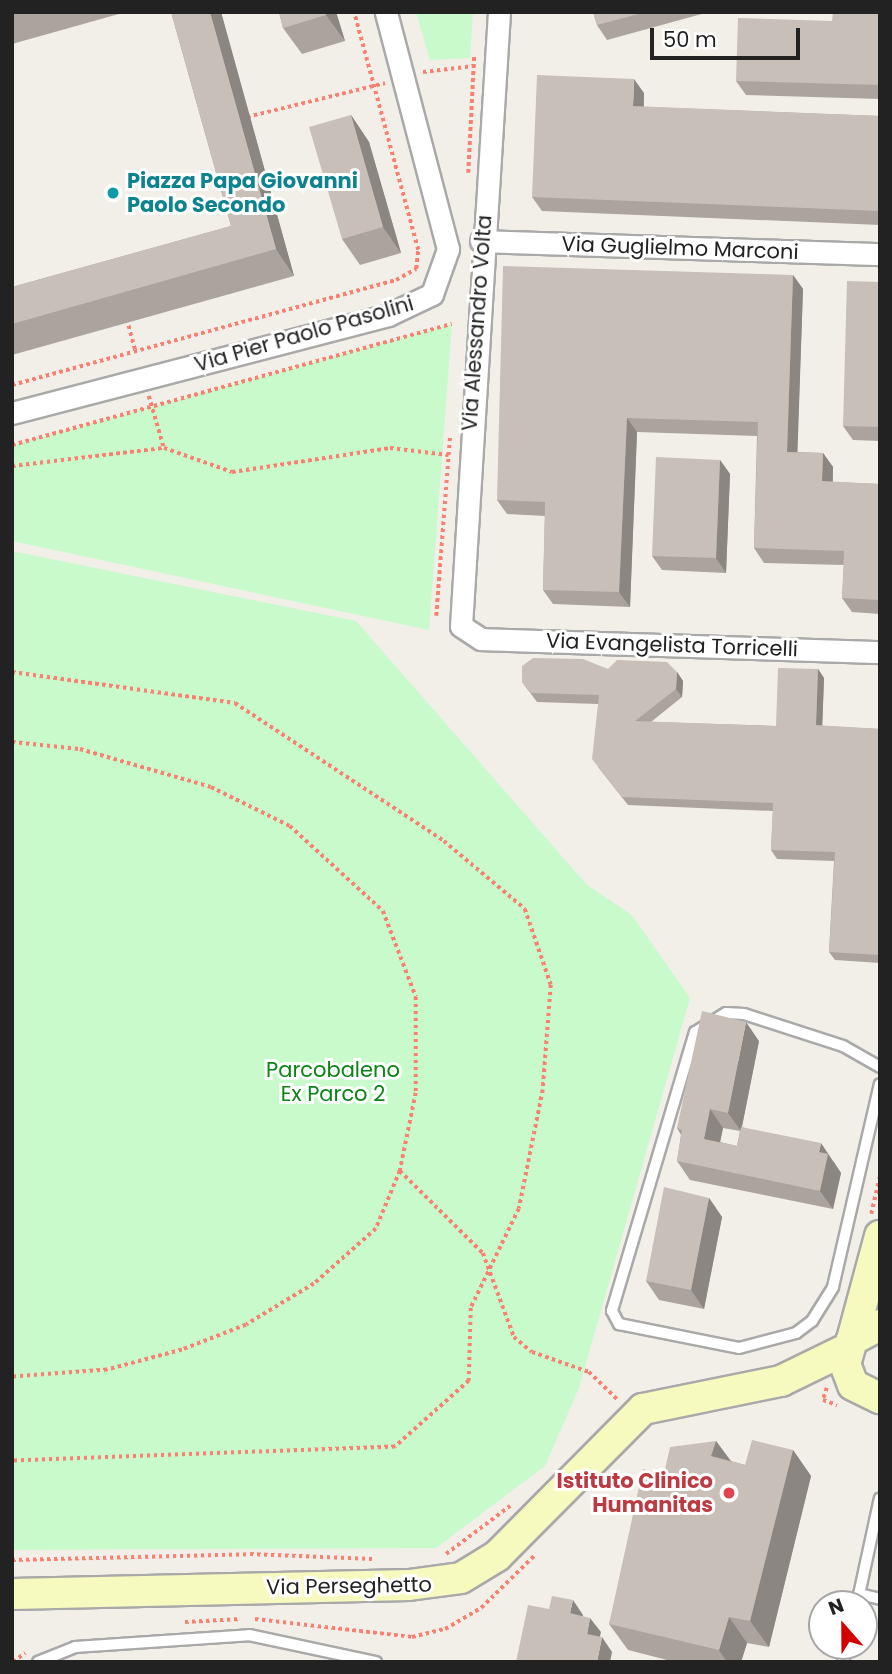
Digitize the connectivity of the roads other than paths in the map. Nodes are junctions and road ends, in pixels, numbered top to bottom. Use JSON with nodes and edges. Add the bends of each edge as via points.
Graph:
{"nodes":[{"id":1,"x":386,"y":12,"type":"edge"},
{"id":2,"x":499,"y":12,"type":"edge"},
{"id":3,"x":481,"y":241,"type":"junction"},
{"id":4,"x":880,"y":254,"type":"edge"},
{"id":5,"x":12,"y":413,"type":"edge"},
{"id":6,"x":465,"y":633,"type":"joint"},
{"id":7,"x":880,"y":652,"type":"edge"},
{"id":8,"x":880,"y":1067,"type":"edge"},
{"id":9,"x":880,"y":1084,"type":"edge"},
{"id":10,"x":880,"y":1236,"type":"edge"},
{"id":11,"x":880,"y":1325,"type":"edge"},
{"id":12,"x":849,"y":1344,"type":"junction"},
{"id":13,"x":781,"y":1381,"type":"junction"},
{"id":14,"x":870,"y":1394,"type":"edge"},
{"id":15,"x":880,"y":1498,"type":"edge"},
{"id":16,"x":860,"y":1590,"type":"edge"},
{"id":17,"x":12,"y":1594,"type":"edge"},
{"id":18,"x":317,"y":1649,"type":"junction"},
{"id":19,"x":38,"y":1662,"type":"edge"},
{"id":20,"x":315,"y":1662,"type":"edge"},
{"id":21,"x":376,"y":1662,"type":"edge"}],
"edges":[{"from":1,"to":5,"type":"street","name":"Via Pier Paolo Pasolini","via":[[447,249],[432,294],[388,315]]},
{"from":2,"to":3,"type":"street","name":"Via Alessandro Volta"},
{"from":3,"to":4,"type":"street","name":"Via Guglielmo Marconi"},
{"from":3,"to":6,"type":"street","name":"Via Alessandro Volta","via":[[459,617]]},
{"from":6,"to":7,"type":"street","name":"Via Evangelista Torricelli","via":[[481,639]]},
{"from":8,"to":9,"type":"lane","via":[[843,1046],[744,1014],[726,1013],[695,1032],[612,1311],[620,1324],[739,1348],[796,1333],[812,1321],[833,1287]]},
{"from":10,"to":12,"type":"street"},
{"from":11,"to":12,"type":"street","name":"Via Perseghetto"},
{"from":12,"to":13,"type":"street","name":"Via Perseghetto"},
{"from":12,"to":14,"type":"street","via":[[847,1375]]},
{"from":13,"to":14,"type":"street","name":"Via Perseghetto"},
{"from":13,"to":17,"type":"street","name":"Via Perseghetto","via":[[643,1409],[497,1556],[441,1584]]},
{"from":15,"to":16,"type":"lane"},
{"from":18,"to":19,"type":"lane","via":[[249,1635],[198,1637],[75,1647]]},
{"from":18,"to":20,"type":"lane"},
{"from":18,"to":21,"type":"lane"}]}
